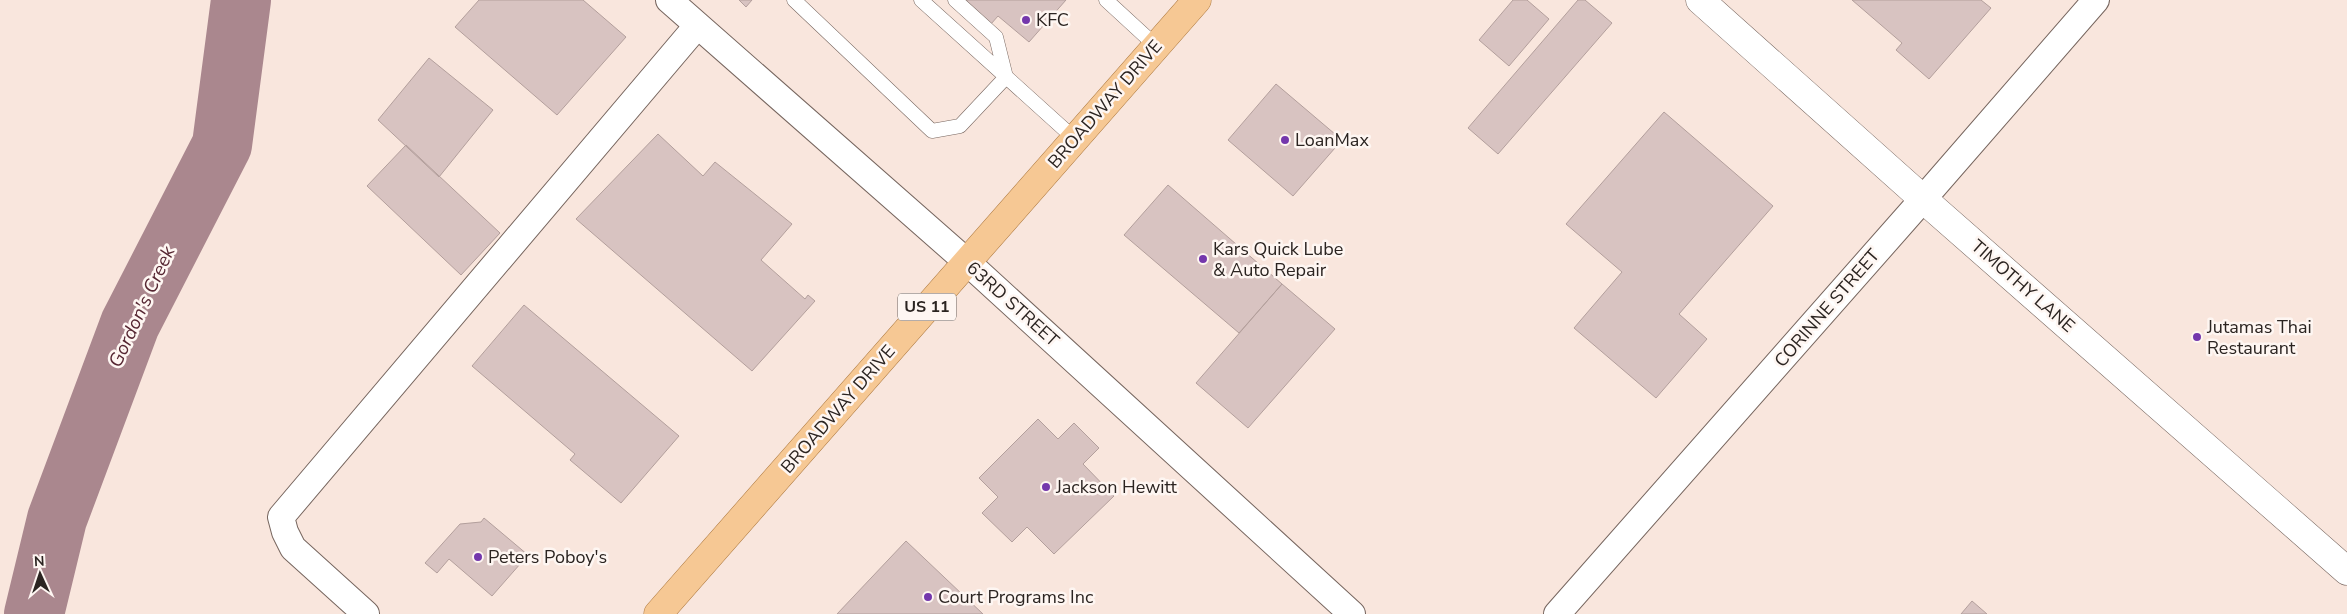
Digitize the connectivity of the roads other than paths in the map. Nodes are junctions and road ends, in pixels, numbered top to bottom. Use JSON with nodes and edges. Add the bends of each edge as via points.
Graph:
{"nodes":[{"id":1,"x":669,"y":0,"type":"edge"},
{"id":2,"x":794,"y":0,"type":"edge"},
{"id":3,"x":921,"y":0,"type":"edge"},
{"id":4,"x":955,"y":0,"type":"edge"},
{"id":5,"x":1106,"y":0,"type":"edge"},
{"id":6,"x":1197,"y":0,"type":"edge"},
{"id":7,"x":1700,"y":0,"type":"edge"},
{"id":8,"x":2096,"y":0,"type":"edge"},
{"id":9,"x":697,"y":26,"type":"junction"},
{"id":10,"x":1156,"y":46,"type":"junction"},
{"id":11,"x":1006,"y":77,"type":"junction"},
{"id":12,"x":1075,"y":139,"type":"junction"},
{"id":13,"x":1923,"y":199,"type":"junction"},
{"id":14,"x":967,"y":262,"type":"junction"},
{"id":15,"x":2347,"y":571,"type":"edge"},
{"id":16,"x":366,"y":614,"type":"edge"},
{"id":17,"x":658,"y":614,"type":"edge"},
{"id":18,"x":1352,"y":614,"type":"edge"},
{"id":19,"x":1557,"y":614,"type":"edge"}],
"edges":[{"from":1,"to":9,"type":"street","name":"63RD STREET"},
{"from":2,"to":11,"type":"lane","via":[[932,131],[960,126]]},
{"from":3,"to":11,"type":"lane"},
{"from":4,"to":11,"type":"lane","via":[[996,37]]},
{"from":5,"to":10,"type":"lane"},
{"from":6,"to":10,"type":"main road","name":"BROADWAY DRIVE","number":"US 11"},
{"from":7,"to":13,"type":"street","name":"TIMOTHY LANE"},
{"from":8,"to":13,"type":"street","name":"CORINNE STREET"},
{"from":9,"to":14,"type":"street","name":"63RD STREET"},
{"from":9,"to":16,"type":"street","via":[[281,517],[293,548]]},
{"from":10,"to":12,"type":"main road","name":"BROADWAY DRIVE","number":"US 11"},
{"from":11,"to":12,"type":"lane"},
{"from":12,"to":14,"type":"main road","name":"BROADWAY DRIVE","number":"US 11"},
{"from":13,"to":15,"type":"street","name":"TIMOTHY LANE"},
{"from":13,"to":19,"type":"street","name":"CORINNE STREET"},
{"from":14,"to":17,"type":"main road","name":"BROADWAY DRIVE","number":"US 11"},
{"from":14,"to":18,"type":"street","name":"63RD STREET"}]}
